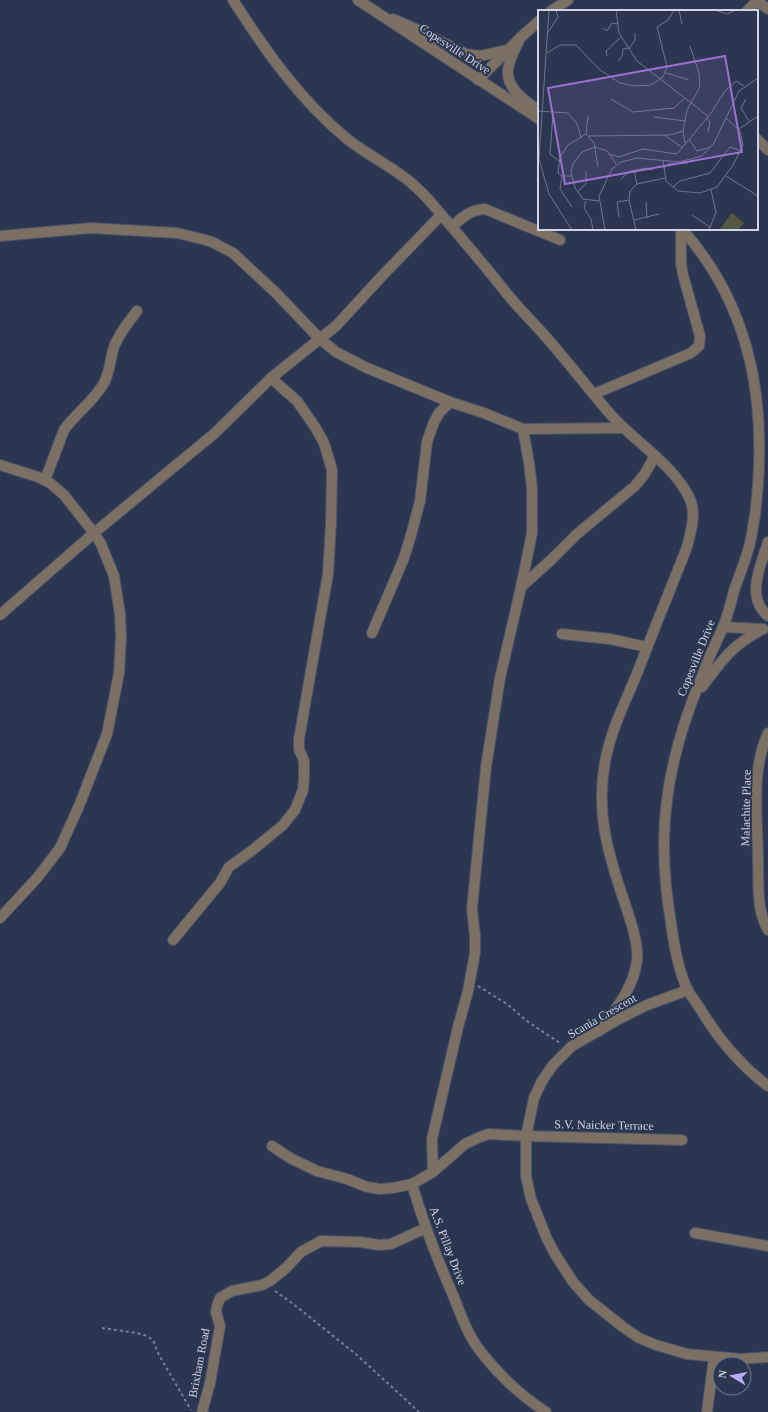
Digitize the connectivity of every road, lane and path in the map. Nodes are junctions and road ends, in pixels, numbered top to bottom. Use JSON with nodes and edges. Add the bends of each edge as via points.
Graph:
{"nodes":[{"id":1,"x":233,"y":0,"type":"edge"},
{"id":2,"x":358,"y":0,"type":"edge"},
{"id":3,"x":568,"y":0,"type":"edge"},
{"id":4,"x":756,"y":0,"type":"edge"},
{"id":5,"x":768,"y":9,"type":"edge"},
{"id":6,"x":553,"y":10,"type":"edge"},
{"id":7,"x":748,"y":10,"type":"edge"},
{"id":8,"x":376,"y":13,"type":"junction"},
{"id":9,"x":538,"y":22,"type":"edge"},
{"id":10,"x":520,"y":38,"type":"junction"},
{"id":11,"x":507,"y":50,"type":"junction"},
{"id":12,"x":478,"y":80,"type":"junction"},
{"id":13,"x":538,"y":110,"type":"edge"},
{"id":14,"x":538,"y":118,"type":"edge"},
{"id":15,"x":758,"y":140,"type":"edge"},
{"id":16,"x":768,"y":150,"type":"edge"},
{"id":17,"x":441,"y":215,"type":"junction"},
{"id":18,"x":452,"y":226,"type":"junction"},
{"id":19,"x":681,"y":230,"type":"edge"},
{"id":20,"x":682,"y":230,"type":"edge"},
{"id":21,"x":0,"y":236,"type":"edge"},
{"id":22,"x":560,"y":240,"type":"dead end"},
{"id":23,"x":137,"y":311,"type":"dead end"},
{"id":24,"x":320,"y":338,"type":"junction"},
{"id":25,"x":271,"y":378,"type":"junction"},
{"id":26,"x":594,"y":394,"type":"junction"},
{"id":27,"x":761,"y":398,"type":"junction"},
{"id":28,"x":450,"y":402,"type":"junction"},
{"id":29,"x":768,"y":408,"type":"edge"},
{"id":30,"x":624,"y":428,"type":"junction"},
{"id":31,"x":523,"y":429,"type":"junction"},
{"id":32,"x":655,"y":456,"type":"junction"},
{"id":33,"x":0,"y":465,"type":"edge"},
{"id":34,"x":45,"y":480,"type":"junction"},
{"id":35,"x":94,"y":533,"type":"junction"},
{"id":36,"x":768,"y":542,"type":"edge"},
{"id":37,"x":521,"y":587,"type":"junction"},
{"id":38,"x":0,"y":615,"type":"edge"},
{"id":39,"x":768,"y":616,"type":"edge"},
{"id":40,"x":723,"y":627,"type":"junction"},
{"id":41,"x":766,"y":629,"type":"edge"},
{"id":42,"x":372,"y":633,"type":"dead end"},
{"id":43,"x":562,"y":634,"type":"dead end"},
{"id":44,"x":647,"y":647,"type":"junction"},
{"id":45,"x":695,"y":696,"type":"junction"},
{"id":46,"x":768,"y":733,"type":"edge"},
{"id":47,"x":763,"y":861,"type":"edge"},
{"id":48,"x":0,"y":918,"type":"edge"},
{"id":49,"x":768,"y":930,"type":"edge"},
{"id":50,"x":173,"y":940,"type":"dead end"},
{"id":51,"x":470,"y":975,"type":"junction"},
{"id":52,"x":688,"y":990,"type":"junction"},
{"id":53,"x":599,"y":1032,"type":"junction"},
{"id":54,"x":570,"y":1049,"type":"junction"},
{"id":55,"x":768,"y":1086,"type":"edge"},
{"id":56,"x":526,"y":1136,"type":"junction"},
{"id":57,"x":682,"y":1140,"type":"dead end"},
{"id":58,"x":272,"y":1146,"type":"dead end"},
{"id":59,"x":433,"y":1172,"type":"junction"},
{"id":60,"x":412,"y":1184,"type":"junction"},
{"id":61,"x":426,"y":1228,"type":"junction"},
{"id":62,"x":695,"y":1233,"type":"dead end"},
{"id":63,"x":768,"y":1246,"type":"edge"},
{"id":64,"x":264,"y":1284,"type":"junction"},
{"id":65,"x":102,"y":1328,"type":"dead end"},
{"id":66,"x":712,"y":1357,"type":"edge"},
{"id":67,"x":768,"y":1357,"type":"edge"},
{"id":68,"x":752,"y":1358,"type":"edge"},
{"id":69,"x":712,"y":1373,"type":"edge"},
{"id":70,"x":193,"y":1412,"type":"edge"},
{"id":71,"x":202,"y":1412,"type":"edge"},
{"id":72,"x":419,"y":1412,"type":"edge"},
{"id":73,"x":546,"y":1412,"type":"edge"},
{"id":74,"x":707,"y":1412,"type":"edge"}],
"edges":[{"from":1,"to":17,"type":"street","via":[[267,51],[314,110],[348,140],[408,179]]},
{"from":2,"to":8,"type":"street","name":"Copesville Drive"},
{"from":3,"to":6,"type":"street"},
{"from":4,"to":5,"type":"street"},
{"from":4,"to":7,"type":"street"},
{"from":8,"to":11,"type":"street","via":[[466,54],[480,56]]},
{"from":8,"to":12,"type":"street","name":"Copesville Drive"},
{"from":9,"to":10,"type":"street"},
{"from":10,"to":11,"type":"street"},
{"from":10,"to":13,"type":"street","via":[[508,70],[509,77],[515,91]]},
{"from":11,"to":12,"type":"street"},
{"from":12,"to":14,"type":"street","name":"Copesville Drive"},
{"from":15,"to":16,"type":"street"},
{"from":17,"to":18,"type":"street"},
{"from":17,"to":24,"type":"street","via":[[336,326]]},
{"from":18,"to":22,"type":"street","via":[[471,211],[485,209]]},
{"from":18,"to":26,"type":"street"},
{"from":19,"to":26,"type":"street","via":[[682,269],[700,336],[699,346],[691,353]]},
{"from":20,"to":27,"type":"street","name":"Copesville Drive","via":[[704,258],[738,315],[752,354]]},
{"from":21,"to":24,"type":"street","via":[[91,228],[177,233],[202,239],[233,253]]},
{"from":23,"to":34,"type":"street","via":[[118,338],[103,385],[64,430]]},
{"from":24,"to":25,"type":"street"},
{"from":24,"to":28,"type":"street","via":[[336,352],[356,362]]},
{"from":25,"to":35,"type":"street","via":[[215,433]]},
{"from":25,"to":50,"type":"street","via":[[297,401],[315,427],[324,443],[332,470],[328,574],[299,739],[299,749],[304,761],[303,790],[294,810],[283,825],[229,867],[220,883]]},
{"from":26,"to":30,"type":"street"},
{"from":27,"to":29,"type":"street"},
{"from":27,"to":40,"type":"street","name":"Copesville Drive","via":[[764,434],[758,503],[749,545]]},
{"from":28,"to":31,"type":"street"},
{"from":28,"to":42,"type":"street","via":[[434,422],[427,442],[420,501],[411,535],[404,558]]},
{"from":30,"to":31,"type":"street"},
{"from":30,"to":32,"type":"street"},
{"from":31,"to":37,"type":"street","via":[[533,510],[532,533]]},
{"from":32,"to":37,"type":"street","via":[[635,486],[581,531]]},
{"from":32,"to":44,"type":"street","via":[[681,484],[690,498],[693,513],[687,547]]},
{"from":33,"to":34,"type":"street"},
{"from":34,"to":35,"type":"street","via":[[64,495]]},
{"from":35,"to":38,"type":"street"},
{"from":35,"to":48,"type":"street","via":[[114,576],[122,638],[119,673],[107,734],[60,848],[37,878]]},
{"from":36,"to":39,"type":"street","via":[[756,592],[760,607]]},
{"from":37,"to":51,"type":"street","via":[[500,678],[486,767],[472,909],[475,953]]},
{"from":40,"to":41,"type":"street"},
{"from":40,"to":45,"type":"street","name":"Copesville Drive"},
{"from":41,"to":45,"type":"street","via":[[748,636],[726,655]]},
{"from":43,"to":44,"type":"street","via":[[610,639]]},
{"from":44,"to":53,"type":"street","via":[[612,735],[605,762],[602,794],[605,838],[629,915],[637,960],[628,989]]},
{"from":45,"to":52,"type":"street","name":"Copesville Drive","via":[[676,754],[664,820],[664,869],[669,912],[675,953]]},
{"from":46,"to":47,"type":"street","name":"Malachite Place","via":[[757,781],[756,816]]},
{"from":47,"to":49,"type":"street","name":"Malachite Place","via":[[758,895],[762,918]]},
{"from":51,"to":54,"type":"path","via":[[476,984]]},
{"from":51,"to":59,"type":"street","via":[[432,1140]]},
{"from":52,"to":53,"type":"street","name":"Scania Crescent","via":[[647,1005]]},
{"from":52,"to":55,"type":"street","name":"Copesville Drive","via":[[715,1033],[746,1069]]},
{"from":53,"to":54,"type":"street","name":"Scania Crescent"},
{"from":54,"to":56,"type":"street","name":"Scania Crescent","via":[[553,1065],[542,1081],[534,1098]]},
{"from":56,"to":57,"type":"street","name":"S.V. Naicker Terrace"},
{"from":56,"to":59,"type":"street","via":[[490,1134],[480,1137],[465,1144]]},
{"from":56,"to":66,"type":"street","name":"Scania Crescent","via":[[526,1176],[531,1199],[550,1244],[573,1282],[589,1300],[640,1338],[686,1354]]},
{"from":58,"to":60,"type":"street","via":[[290,1158],[317,1170],[367,1187],[380,1189]]},
{"from":59,"to":60,"type":"street"},
{"from":60,"to":61,"type":"street","name":"A.S. Pillay Drive"},
{"from":61,"to":64,"type":"street","via":[[391,1244],[321,1241],[301,1252],[286,1268]]},
{"from":61,"to":73,"type":"street","name":"A.S. Pillay Drive","via":[[472,1339],[508,1382],[530,1402]]},
{"from":62,"to":63,"type":"street"},
{"from":64,"to":71,"type":"street","name":"Brixham Road","via":[[232,1291],[220,1298],[216,1312],[220,1326]]},
{"from":64,"to":72,"type":"path","via":[[357,1355]]},
{"from":65,"to":70,"type":"path","via":[[137,1333],[153,1340],[159,1355]]},
{"from":67,"to":68,"type":"street","name":"Scania Crescent"},
{"from":69,"to":74,"type":"street"}]}
